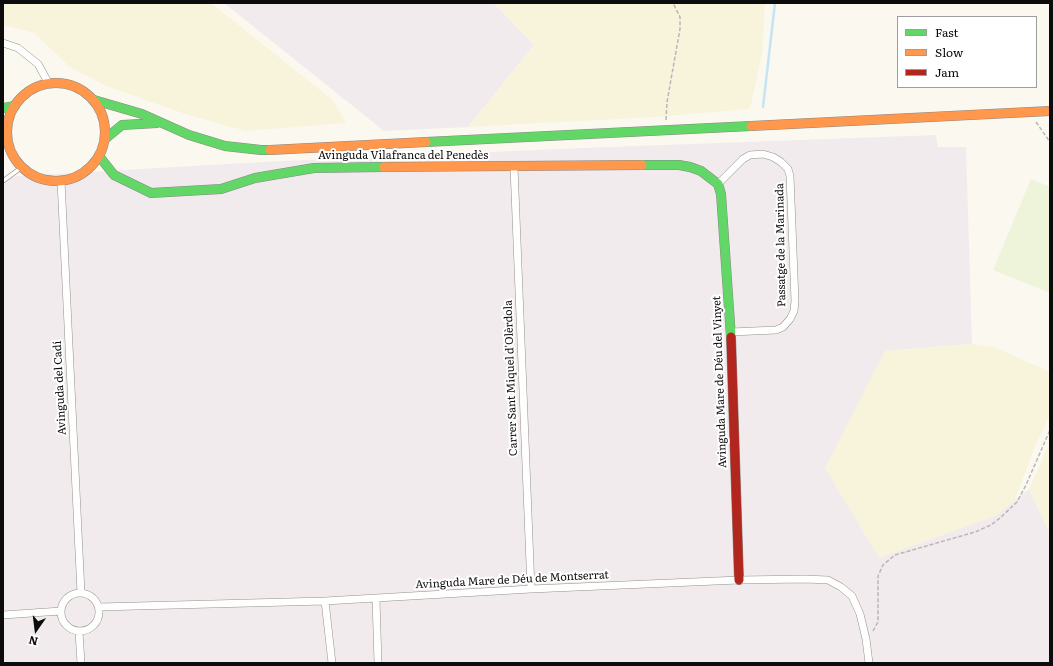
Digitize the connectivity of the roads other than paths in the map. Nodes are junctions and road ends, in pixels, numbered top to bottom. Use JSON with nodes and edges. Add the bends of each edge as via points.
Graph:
{"nodes":[{"id":1,"x":3,"y":43,"type":"edge"},
{"id":2,"x":48,"y":84,"type":"junction"},
{"id":3,"x":94,"y":100,"type":"junction"},
{"id":4,"x":16,"y":106,"type":"junction"},
{"id":5,"x":3,"y":108,"type":"edge"},
{"id":6,"x":1050,"y":110,"type":"edge"},
{"id":7,"x":164,"y":123,"type":"junction"},
{"id":8,"x":105,"y":139,"type":"junction"},
{"id":9,"x":6,"y":140,"type":"edge"},
{"id":10,"x":99,"y":156,"type":"junction"},
{"id":11,"x":22,"y":167,"type":"junction"},
{"id":12,"x":514,"y":167,"type":"junction"},
{"id":13,"x":3,"y":181,"type":"edge"},
{"id":14,"x":61,"y":181,"type":"junction"},
{"id":15,"x":718,"y":184,"type":"junction"},
{"id":16,"x":731,"y":332,"type":"junction"},
{"id":17,"x":739,"y":580,"type":"junction"},
{"id":18,"x":531,"y":589,"type":"junction"},
{"id":19,"x":81,"y":593,"type":"junction"},
{"id":20,"x":376,"y":599,"type":"junction"},
{"id":21,"x":325,"y":601,"type":"junction"},
{"id":22,"x":99,"y":607,"type":"junction"},
{"id":23,"x":61,"y":612,"type":"junction"},
{"id":24,"x":3,"y":614,"type":"edge"},
{"id":25,"x":79,"y":632,"type":"junction"},
{"id":26,"x":81,"y":663,"type":"edge"},
{"id":27,"x":332,"y":663,"type":"edge"},
{"id":28,"x":378,"y":663,"type":"edge"},
{"id":29,"x":869,"y":663,"type":"edge"}],
"edges":[{"from":1,"to":2,"type":"street","via":[[18,48],[38,64]]},
{"from":2,"to":3,"type":"main road","via":[[65,84],[81,90]]},
{"from":2,"to":4,"type":"main road","via":[[24,96]]},
{"from":3,"to":7,"type":"main road","via":[[135,111]]},
{"from":3,"to":8,"type":"main road","via":[[105,125]]},
{"from":4,"to":5,"type":"main road"},
{"from":4,"to":9,"type":"main road","via":[[10,117]]},
{"from":6,"to":7,"type":"main road","via":[[261,150],[225,146]]},
{"from":7,"to":8,"type":"main road","via":[[122,125]]},
{"from":8,"to":10,"type":"main road"},
{"from":9,"to":11,"type":"main road"},
{"from":10,"to":12,"type":"main road","name":"Avinguda Vilafranca del Penedès","via":[[114,175],[151,193],[221,189],[255,178],[314,168]]},
{"from":10,"to":14,"type":"main road","via":[[90,168],[77,177]]},
{"from":11,"to":13,"type":"lane"},
{"from":11,"to":14,"type":"main road","via":[[34,176]]},
{"from":12,"to":15,"type":"main road","name":"Avinguda Vilafranca del Penedès","via":[[679,164],[701,171]]},
{"from":12,"to":18,"type":"street","name":"Carrer Sant Miquel d'Olèrdola"},
{"from":14,"to":19,"type":"street","name":"Avinguda del Cadí"},
{"from":15,"to":16,"type":"main road","name":"Avinguda Mare de Déu del Vinyet","via":[[721,194]]},
{"from":15,"to":16,"type":"street","name":"Passatge de la Marinada","via":[[750,154],[773,157],[782,162],[790,176],[794,312],[783,327],[776,330]]},
{"from":16,"to":17,"type":"main road","name":"Avinguda Mare de Déu del Vinyet"},
{"from":17,"to":18,"type":"street","name":"Avinguda Mare de Déu de Montserrat"},
{"from":17,"to":29,"type":"street","name":"Avinguda Mare de Déu de Montserrat","via":[[828,580],[842,587],[852,596],[860,614]]},
{"from":18,"to":20,"type":"street","name":"Avinguda Mare de Déu de Montserrat"},
{"from":19,"to":22,"type":"street","via":[[90,596]]},
{"from":19,"to":23,"type":"street","via":[[65,600]]},
{"from":20,"to":21,"type":"street","name":"Avinguda Mare de Déu de Montserrat"},
{"from":20,"to":28,"type":"street"},
{"from":21,"to":22,"type":"street","name":"Avinguda Mare de Déu de Montserrat"},
{"from":21,"to":27,"type":"street"},
{"from":22,"to":25,"type":"street","via":[[96,624],[86,631]]},
{"from":23,"to":24,"type":"street"},
{"from":23,"to":25,"type":"street","via":[[67,627]]},
{"from":25,"to":26,"type":"street"}]}
